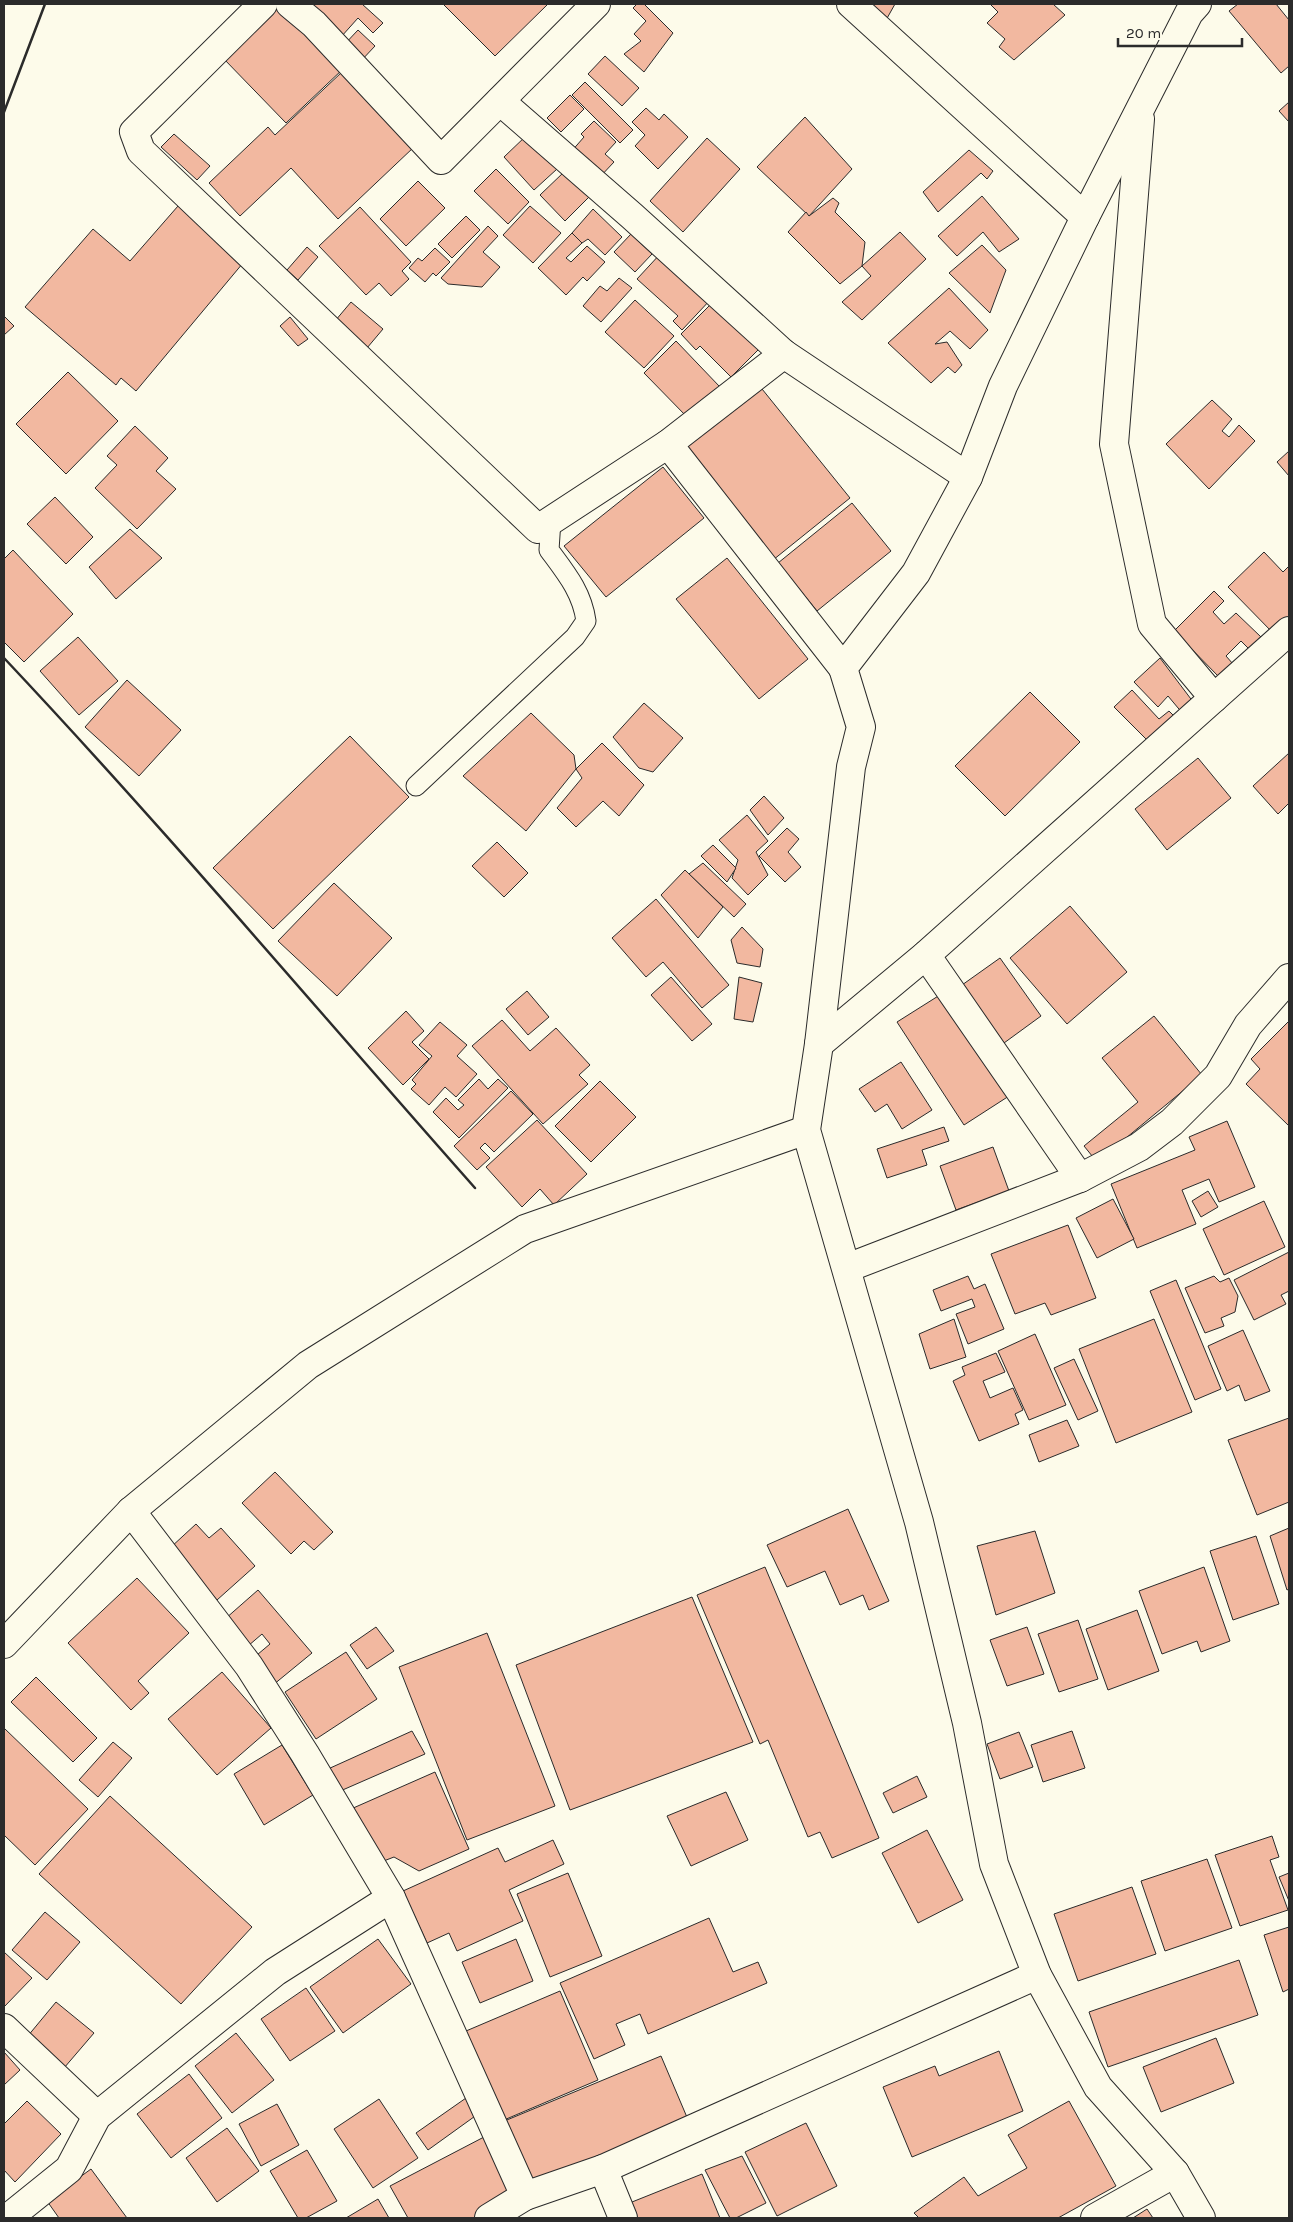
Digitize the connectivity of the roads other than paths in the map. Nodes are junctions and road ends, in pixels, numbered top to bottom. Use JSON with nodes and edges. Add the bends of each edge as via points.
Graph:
{"nodes":[{"id":1,"x":263,"y":4,"type":"edge"},
{"id":2,"x":290,"y":4,"type":"edge"},
{"id":3,"x":596,"y":4,"type":"edge"},
{"id":4,"x":851,"y":4,"type":"edge"},
{"id":5,"x":1189,"y":7,"type":"edge"},
{"id":6,"x":500,"y":100,"type":"junction"},
{"id":7,"x":1141,"y":105,"type":"junction"},
{"id":8,"x":1085,"y":217,"type":"junction"},
{"id":9,"x":784,"y":354,"type":"junction"},
{"id":10,"x":668,"y":444,"type":"junction"},
{"id":11,"x":968,"y":477,"type":"junction"},
{"id":12,"x":551,"y":520,"type":"junction"},
{"id":13,"x":1289,"y":631,"type":"edge"},
{"id":14,"x":843,"y":668,"type":"junction"},
{"id":15,"x":1214,"y":698,"type":"junction"},
{"id":16,"x":416,"y":786,"type":"dead end"},
{"id":17,"x":926,"y":955,"type":"junction"},
{"id":18,"x":1289,"y":978,"type":"edge"},
{"id":19,"x":819,"y":1044,"type":"junction"},
{"id":20,"x":806,"y":1130,"type":"junction"},
{"id":21,"x":1080,"y":1178,"type":"junction"},
{"id":22,"x":847,"y":1268,"type":"junction"},
{"id":23,"x":131,"y":1511,"type":"junction"},
{"id":24,"x":4,"y":1644,"type":"edge"},
{"id":25,"x":391,"y":1898,"type":"junction"},
{"id":26,"x":1037,"y":1976,"type":"junction"},
{"id":27,"x":4,"y":2028,"type":"edge"},
{"id":28,"x":97,"y":2116,"type":"junction"},
{"id":29,"x":603,"y":2169,"type":"junction"},
{"id":30,"x":1175,"y":2172,"type":"junction"},
{"id":31,"x":525,"y":2196,"type":"junction"},
{"id":32,"x":8,"y":2218,"type":"edge"},
{"id":33,"x":489,"y":2218,"type":"edge"},
{"id":34,"x":623,"y":2218,"type":"edge"},
{"id":35,"x":1095,"y":2218,"type":"edge"},
{"id":36,"x":1202,"y":2218,"type":"edge"}],
"edges":[{"from":1,"to":12,"type":"street","via":[[134,132],[141,151],[538,529]]},
{"from":2,"to":6,"type":"street","via":[[314,24],[441,160]]},
{"from":3,"to":6,"type":"street"},
{"from":4,"to":8,"type":"street"},
{"from":5,"to":7,"type":"street"},
{"from":6,"to":9,"type":"street"},
{"from":7,"to":8,"type":"street"},
{"from":7,"to":15,"type":"street","via":[[1114,444],[1152,624]]},
{"from":8,"to":11,"type":"street","via":[[1004,386]]},
{"from":9,"to":10,"type":"street"},
{"from":9,"to":11,"type":"street"},
{"from":10,"to":12,"type":"street"},
{"from":10,"to":14,"type":"street"},
{"from":11,"to":14,"type":"street","via":[[916,573]]},
{"from":12,"to":16,"type":"lane","via":[[549,550],[573,581],[584,604],[586,621],[575,637]]},
{"from":13,"to":15,"type":"street"},
{"from":14,"to":19,"type":"street","via":[[861,727],[851,767]]},
{"from":15,"to":17,"type":"street"},
{"from":17,"to":19,"type":"street"},
{"from":17,"to":21,"type":"street"},
{"from":18,"to":21,"type":"street","via":[[1248,1025],[1218,1076],[1172,1122],[1139,1147]]},
{"from":19,"to":20,"type":"street"},
{"from":20,"to":22,"type":"street"},
{"from":20,"to":23,"type":"street","via":[[525,1230],[308,1366]]},
{"from":21,"to":22,"type":"street"},
{"from":22,"to":26,"type":"street","via":[[919,1522],[967,1723],[994,1864]]},
{"from":23,"to":24,"type":"street"},
{"from":23,"to":25,"type":"street","via":[[249,1666]]},
{"from":25,"to":28,"type":"street","via":[[275,1972]]},
{"from":25,"to":31,"type":"street"},
{"from":26,"to":29,"type":"street"},
{"from":26,"to":30,"type":"street","via":[[1098,2087]]},
{"from":27,"to":28,"type":"street"},
{"from":28,"to":32,"type":"street","via":[[70,2170]]},
{"from":29,"to":31,"type":"street"},
{"from":29,"to":34,"type":"street"},
{"from":30,"to":35,"type":"street"},
{"from":30,"to":36,"type":"street"},
{"from":31,"to":33,"type":"street"}]}
